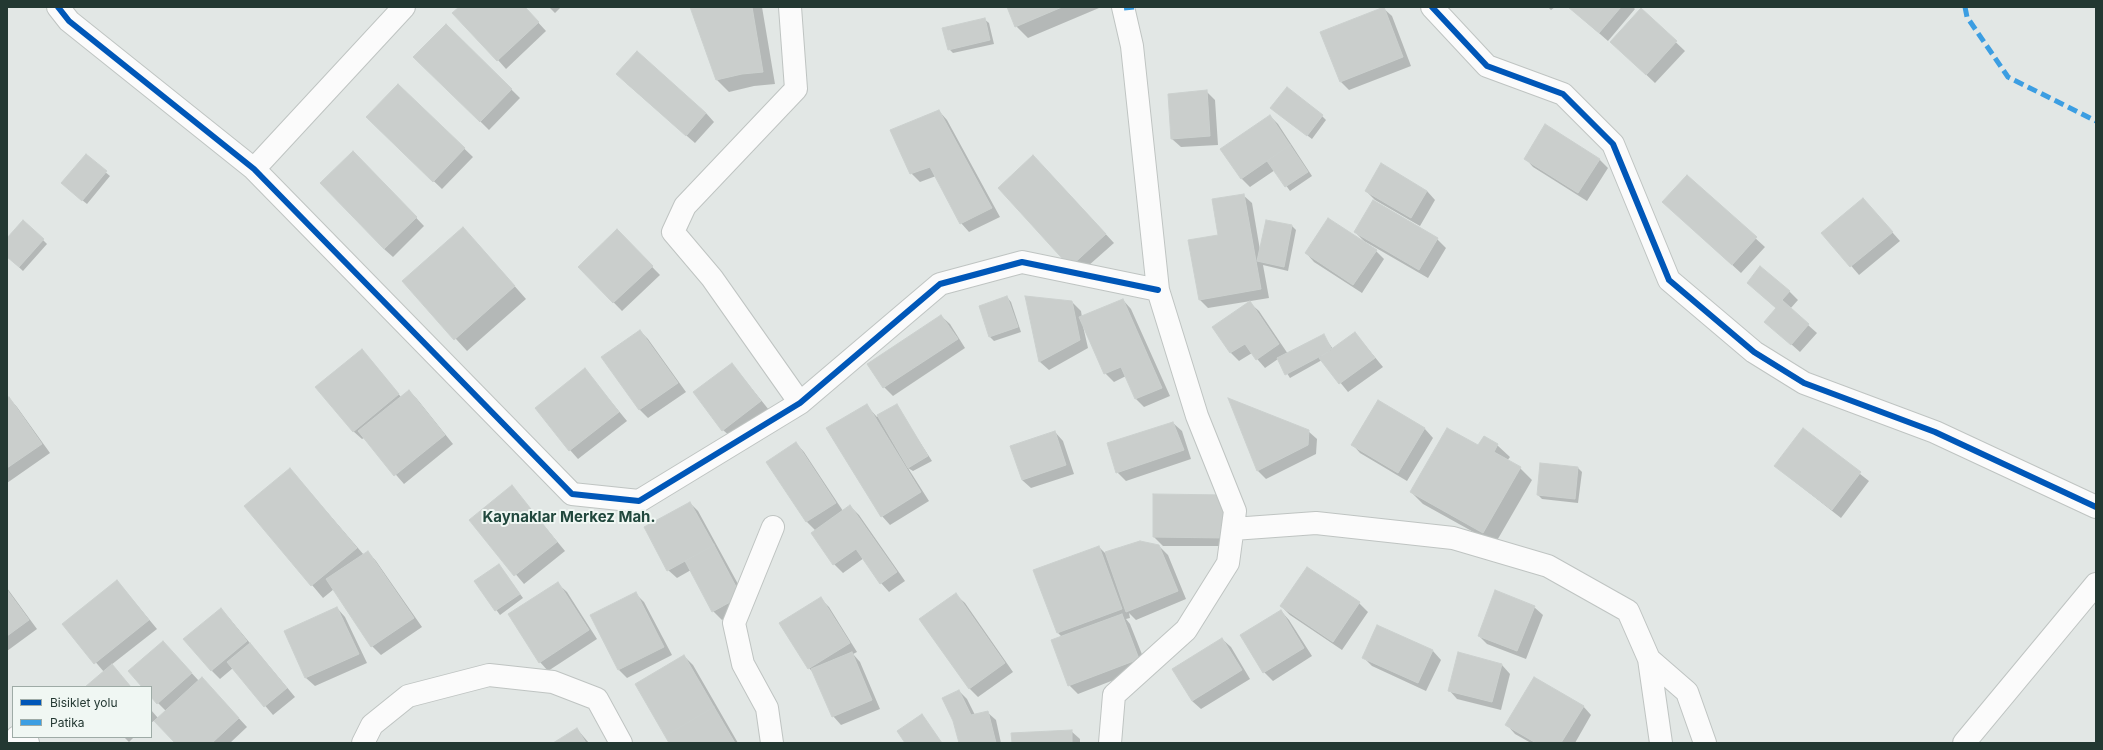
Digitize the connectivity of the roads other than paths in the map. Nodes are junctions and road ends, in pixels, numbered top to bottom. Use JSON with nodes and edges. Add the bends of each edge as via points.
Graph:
{"nodes":[{"id":1,"x":58,"y":7,"type":"edge"},
{"id":2,"x":404,"y":7,"type":"edge"},
{"id":3,"x":790,"y":7,"type":"edge"},
{"id":4,"x":1127,"y":7,"type":"edge"},
{"id":5,"x":1432,"y":7,"type":"edge"},
{"id":6,"x":254,"y":169,"type":"junction"},
{"id":7,"x":1158,"y":290,"type":"junction"},
{"id":8,"x":800,"y":403,"type":"junction"},
{"id":9,"x":2096,"y":507,"type":"edge"},
{"id":10,"x":773,"y":527,"type":"dead end"},
{"id":11,"x":1233,"y":529,"type":"junction"},
{"id":12,"x":2096,"y":584,"type":"edge"},
{"id":13,"x":1649,"y":659,"type":"junction"},
{"id":14,"x":19,"y":738,"type":"edge"},
{"id":15,"x":28,"y":743,"type":"edge"},
{"id":16,"x":363,"y":743,"type":"edge"},
{"id":17,"x":621,"y":743,"type":"edge"},
{"id":18,"x":772,"y":743,"type":"edge"},
{"id":19,"x":1110,"y":743,"type":"edge"},
{"id":20,"x":1661,"y":743,"type":"edge"},
{"id":21,"x":1705,"y":743,"type":"edge"},
{"id":22,"x":1964,"y":743,"type":"edge"}],
"edges":[{"from":1,"to":6,"type":"street","via":[[68,21]]},
{"from":2,"to":6,"type":"street"},
{"from":3,"to":8,"type":"street","via":[[796,89],[685,206],[673,232],[712,278]]},
{"from":4,"to":7,"type":"street"},
{"from":5,"to":9,"type":"street","via":[[1487,66],[1563,94],[1613,144],[1669,280],[1754,352],[1804,383],[1935,432]]},
{"from":6,"to":8,"type":"street","via":[[572,494],[639,501]]},
{"from":7,"to":8,"type":"street","via":[[1022,262],[940,284]]},
{"from":7,"to":11,"type":"street","via":[[1197,416],[1235,512]]},
{"from":10,"to":18,"type":"street","via":[[734,623],[743,664],[767,708]]},
{"from":11,"to":13,"type":"street","via":[[1316,523],[1453,538],[1548,566],[1628,611]]},
{"from":11,"to":19,"type":"street","via":[[1228,564],[1186,630],[1114,695]]},
{"from":12,"to":22,"type":"street"},
{"from":13,"to":20,"type":"street"},
{"from":13,"to":21,"type":"street","via":[[1687,692]]},
{"from":14,"to":15,"type":"street"},
{"from":16,"to":17,"type":"street","via":[[372,726],[408,696],[489,675],[553,682],[597,699]]}]}
